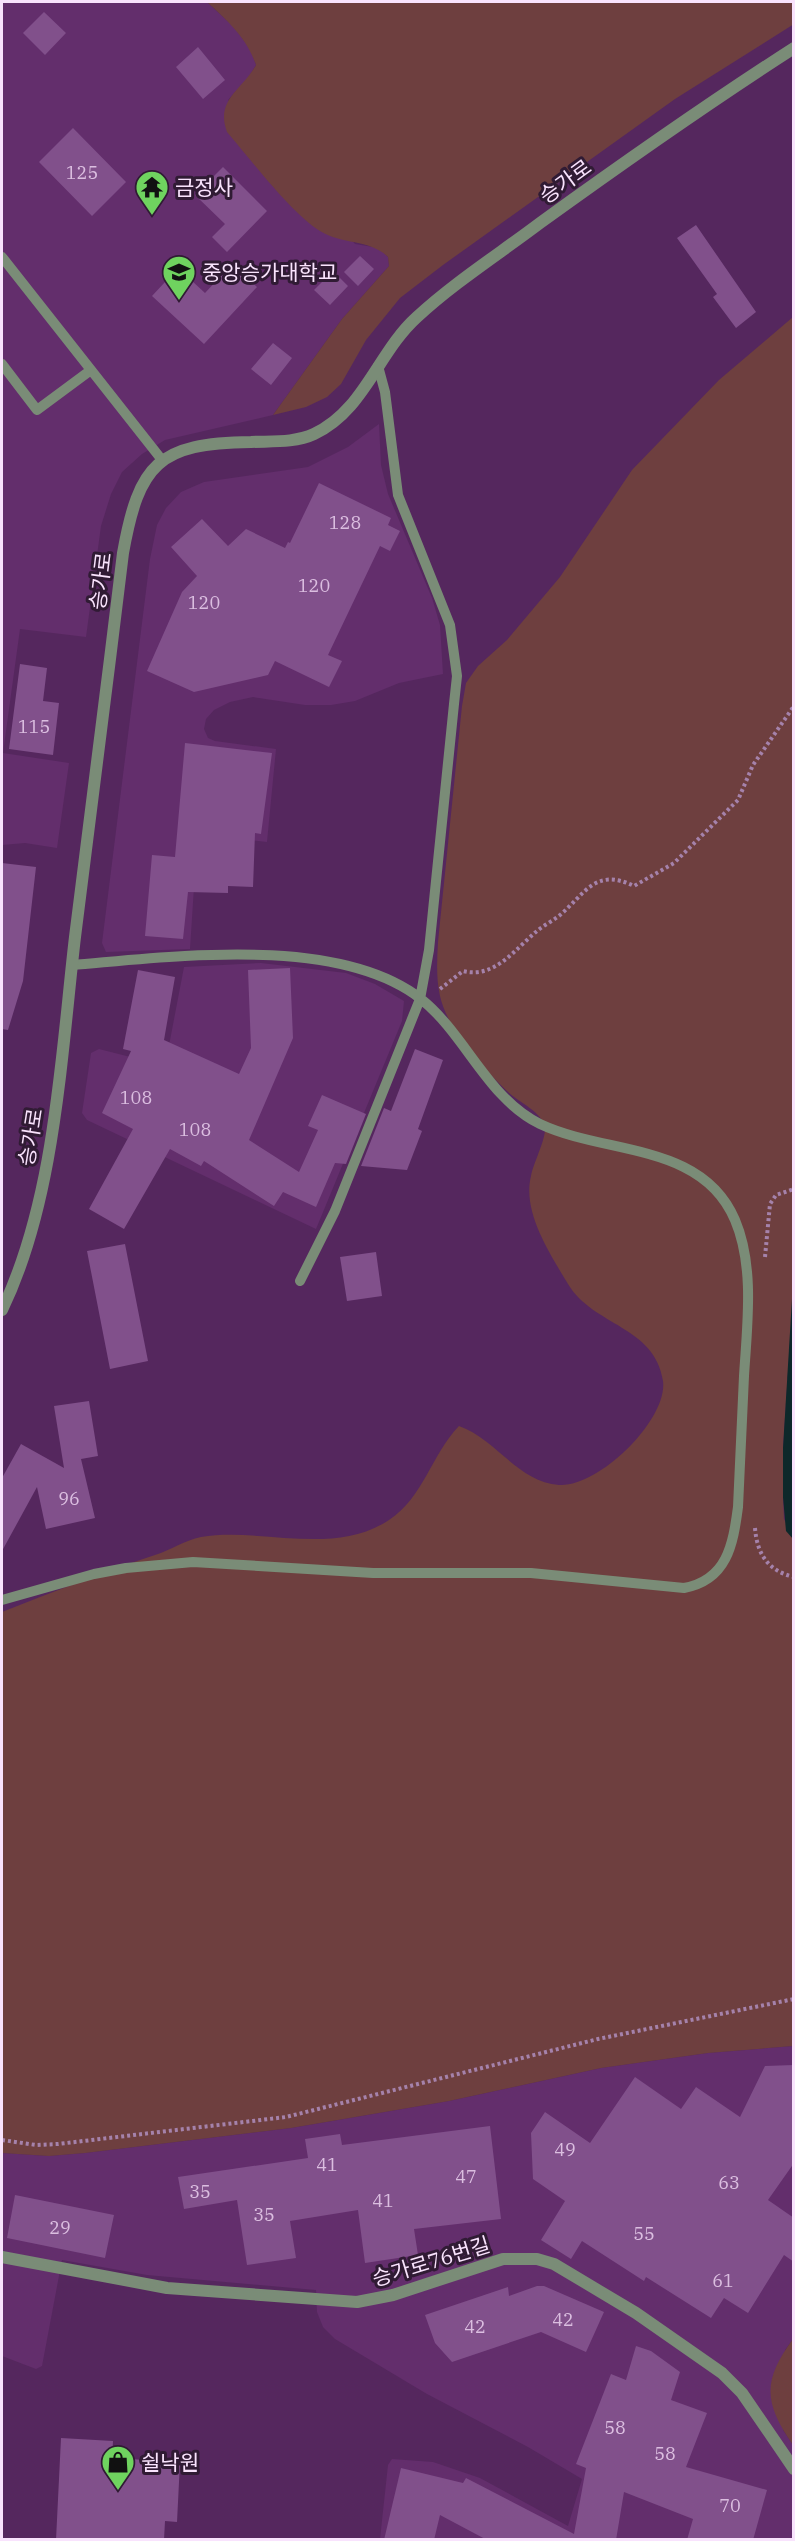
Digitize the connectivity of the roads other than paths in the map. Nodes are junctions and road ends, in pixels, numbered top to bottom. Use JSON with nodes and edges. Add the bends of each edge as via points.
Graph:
{"nodes":[{"id":1,"x":794,"y":48,"type":"edge"},
{"id":2,"x":2,"y":257,"type":"edge"},
{"id":3,"x":2,"y":364,"type":"edge"},
{"id":4,"x":378,"y":366,"type":"junction"},
{"id":5,"x":91,"y":370,"type":"junction"},
{"id":6,"x":162,"y":460,"type":"junction"},
{"id":7,"x":72,"y":965,"type":"junction"},
{"id":8,"x":420,"y":999,"type":"junction"},
{"id":9,"x":300,"y":1281,"type":"dead end"},
{"id":10,"x":2,"y":1310,"type":"edge"},
{"id":11,"x":2,"y":1600,"type":"edge"},
{"id":12,"x":2,"y":2257,"type":"edge"},
{"id":13,"x":794,"y":2469,"type":"edge"}],
"edges":[{"from":1,"to":4,"type":"street","name":"승가로","via":[[688,116],[447,291],[395,340]]},
{"from":2,"to":5,"type":"lane"},
{"from":3,"to":5,"type":"lane","via":[[37,410]]},
{"from":4,"to":6,"type":"street","name":"승가로","via":[[356,402],[337,421],[312,435],[188,448]]},
{"from":4,"to":8,"type":"lane","via":[[398,495],[450,624],[456,668],[429,950]]},
{"from":5,"to":6,"type":"lane"},
{"from":6,"to":7,"type":"street","name":"승가로","via":[[138,491],[130,515]]},
{"from":7,"to":8,"type":"lane","via":[[199,957],[295,957],[363,970]]},
{"from":7,"to":10,"type":"street","name":"승가로","via":[[56,1102],[39,1199],[22,1260]]},
{"from":8,"to":9,"type":"lane","via":[[335,1211]]},
{"from":8,"to":11,"type":"lane","via":[[490,1081],[540,1124],[668,1159],[709,1181],[724,1197],[742,1241],[747,1327],[738,1507],[734,1534],[722,1566],[699,1585],[666,1588],[531,1573],[341,1572],[193,1563],[94,1574]]},
{"from":12,"to":13,"type":"street","name":"승가로76번길","via":[[159,2286],[357,2302],[393,2295],[503,2259],[537,2259],[554,2264],[636,2313],[722,2373],[742,2393]]}]}
